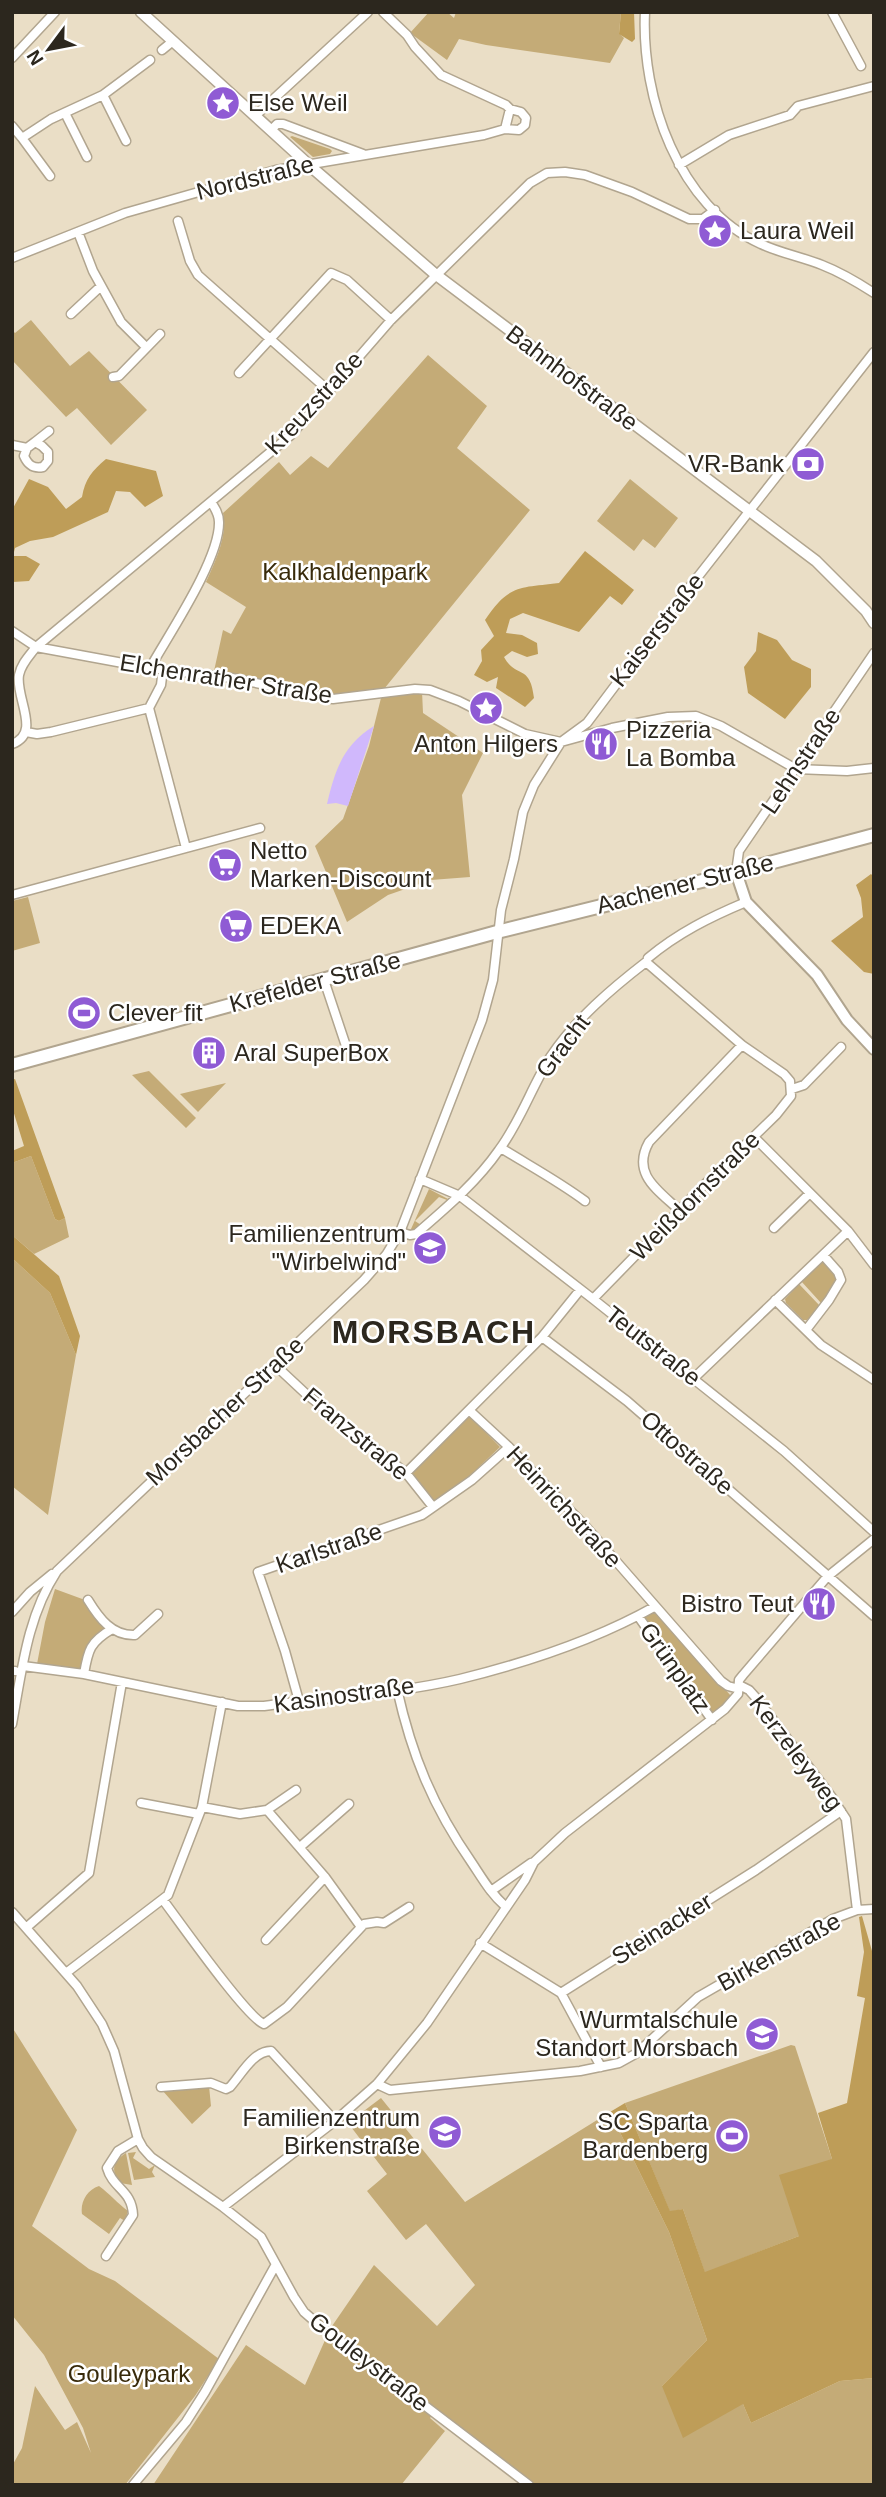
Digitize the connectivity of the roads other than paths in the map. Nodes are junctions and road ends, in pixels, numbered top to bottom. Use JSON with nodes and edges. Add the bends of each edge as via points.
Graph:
{"nodes":[{"id":1,"x":55,"y":12,"type":"edge"},
{"id":2,"x":141,"y":12,"type":"edge"},
{"id":3,"x":368,"y":12,"type":"edge"},
{"id":4,"x":383,"y":12,"type":"edge"},
{"id":5,"x":645,"y":12,"type":"edge"},
{"id":6,"x":832,"y":12,"type":"edge"},
{"id":7,"x":173,"y":41,"type":"junction"},
{"id":8,"x":162,"y":50,"type":"dead end"},
{"id":9,"x":12,"y":58,"type":"edge"},
{"id":10,"x":150,"y":60,"type":"dead end"},
{"id":11,"x":860,"y":66,"type":"dead end"},
{"id":12,"x":874,"y":86,"type":"edge"},
{"id":13,"x":103,"y":95,"type":"junction"},
{"id":14,"x":510,"y":109,"type":"junction"},
{"id":15,"x":65,"y":113,"type":"junction"},
{"id":16,"x":256,"y":116,"type":"junction"},
{"id":17,"x":12,"y":126,"type":"edge"},
{"id":18,"x":505,"y":129,"type":"junction"},
{"id":19,"x":271,"y":130,"type":"junction"},
{"id":20,"x":22,"y":138,"type":"junction"},
{"id":21,"x":126,"y":141,"type":"dead end"},
{"id":22,"x":363,"y":154,"type":"junction"},
{"id":23,"x":87,"y":157,"type":"dead end"},
{"id":24,"x":309,"y":165,"type":"junction"},
{"id":25,"x":679,"y":165,"type":"junction"},
{"id":26,"x":50,"y":176,"type":"dead end"},
{"id":27,"x":715,"y":210,"type":"junction"},
{"id":28,"x":178,"y":221,"type":"dead end"},
{"id":29,"x":78,"y":232,"type":"junction"},
{"id":30,"x":12,"y":258,"type":"edge"},
{"id":31,"x":435,"y":274,"type":"junction"},
{"id":32,"x":101,"y":286,"type":"junction"},
{"id":33,"x":874,"y":293,"type":"edge"},
{"id":34,"x":71,"y":314,"type":"dead end"},
{"id":35,"x":391,"y":320,"type":"junction"},
{"id":36,"x":160,"y":334,"type":"dead end"},
{"id":37,"x":271,"y":339,"type":"junction"},
{"id":38,"x":146,"y":347,"type":"junction"},
{"id":39,"x":874,"y":352,"type":"edge"},
{"id":40,"x":239,"y":373,"type":"dead end"},
{"id":41,"x":113,"y":376,"type":"dead end"},
{"id":42,"x":329,"y":391,"type":"junction"},
{"id":43,"x":49,"y":431,"type":"dead end"},
{"id":44,"x":12,"y":445,"type":"edge"},
{"id":45,"x":211,"y":502,"type":"junction"},
{"id":46,"x":748,"y":512,"type":"junction"},
{"id":47,"x":874,"y":623,"type":"edge"},
{"id":48,"x":12,"y":631,"type":"edge"},
{"id":49,"x":36,"y":647,"type":"junction"},
{"id":50,"x":874,"y":653,"type":"edge"},
{"id":51,"x":150,"y":668,"type":"junction"},
{"id":52,"x":163,"y":669,"type":"junction"},
{"id":53,"x":149,"y":708,"type":"junction"},
{"id":54,"x":26,"y":732,"type":"junction"},
{"id":55,"x":561,"y":742,"type":"junction"},
{"id":56,"x":12,"y":744,"type":"edge"},
{"id":57,"x":874,"y":768,"type":"edge"},
{"id":58,"x":796,"y":769,"type":"junction"},
{"id":59,"x":260,"y":828,"type":"dead end"},
{"id":60,"x":874,"y":835,"type":"edge"},
{"id":61,"x":186,"y":848,"type":"junction"},
{"id":62,"x":736,"y":872,"type":"junction"},
{"id":63,"x":12,"y":895,"type":"edge"},
{"id":64,"x":746,"y":902,"type":"junction"},
{"id":65,"x":497,"y":932,"type":"junction"},
{"id":66,"x":647,"y":960,"type":"junction"},
{"id":67,"x":324,"y":980,"type":"junction"},
{"id":68,"x":742,"y":1045,"type":"junction"},
{"id":69,"x":346,"y":1046,"type":"dead end"},
{"id":70,"x":841,"y":1047,"type":"dead end"},
{"id":71,"x":874,"y":1049,"type":"edge"},
{"id":72,"x":12,"y":1065,"type":"edge"},
{"id":73,"x":792,"y":1089,"type":"junction"},
{"id":74,"x":754,"y":1137,"type":"junction"},
{"id":75,"x":501,"y":1148,"type":"junction"},
{"id":76,"x":420,"y":1179,"type":"junction"},
{"id":77,"x":810,"y":1193,"type":"junction"},
{"id":78,"x":460,"y":1196,"type":"junction"},
{"id":79,"x":585,"y":1201,"type":"dead end"},
{"id":80,"x":679,"y":1210,"type":"junction"},
{"id":81,"x":774,"y":1228,"type":"dead end"},
{"id":82,"x":400,"y":1231,"type":"junction"},
{"id":83,"x":848,"y":1231,"type":"junction"},
{"id":84,"x":823,"y":1255,"type":"junction"},
{"id":85,"x":874,"y":1265,"type":"edge"},
{"id":86,"x":580,"y":1290,"type":"junction"},
{"id":87,"x":593,"y":1299,"type":"junction"},
{"id":88,"x":775,"y":1300,"type":"junction"},
{"id":89,"x":806,"y":1330,"type":"junction"},
{"id":90,"x":542,"y":1337,"type":"junction"},
{"id":91,"x":275,"y":1365,"type":"junction"},
{"id":92,"x":694,"y":1378,"type":"junction"},
{"id":93,"x":874,"y":1380,"type":"edge"},
{"id":94,"x":470,"y":1411,"type":"junction"},
{"id":95,"x":509,"y":1447,"type":"junction"},
{"id":96,"x":406,"y":1473,"type":"junction"},
{"id":97,"x":433,"y":1507,"type":"junction"},
{"id":98,"x":874,"y":1532,"type":"edge"},
{"id":99,"x":874,"y":1539,"type":"edge"},
{"id":100,"x":58,"y":1571,"type":"junction"},
{"id":101,"x":827,"y":1577,"type":"junction"},
{"id":102,"x":88,"y":1600,"type":"dead end"},
{"id":103,"x":654,"y":1607,"type":"junction"},
{"id":104,"x":12,"y":1612,"type":"edge"},
{"id":105,"x":158,"y":1614,"type":"dead end"},
{"id":106,"x":638,"y":1616,"type":"junction"},
{"id":107,"x":874,"y":1616,"type":"edge"},
{"id":108,"x":112,"y":1629,"type":"junction"},
{"id":109,"x":23,"y":1666,"type":"junction"},
{"id":110,"x":85,"y":1674,"type":"junction"},
{"id":111,"x":122,"y":1682,"type":"junction"},
{"id":112,"x":739,"y":1687,"type":"junction"},
{"id":113,"x":397,"y":1689,"type":"junction"},
{"id":114,"x":222,"y":1702,"type":"junction"},
{"id":115,"x":299,"y":1702,"type":"junction"},
{"id":116,"x":712,"y":1720,"type":"junction"},
{"id":117,"x":12,"y":1724,"type":"edge"},
{"id":118,"x":296,"y":1790,"type":"dead end"},
{"id":119,"x":141,"y":1803,"type":"dead end"},
{"id":120,"x":349,"y":1804,"type":"dead end"},
{"id":121,"x":200,"y":1810,"type":"junction"},
{"id":122,"x":267,"y":1810,"type":"junction"},
{"id":123,"x":841,"y":1811,"type":"junction"},
{"id":124,"x":300,"y":1847,"type":"junction"},
{"id":125,"x":534,"y":1862,"type":"junction"},
{"id":126,"x":325,"y":1877,"type":"junction"},
{"id":127,"x":491,"y":1891,"type":"junction"},
{"id":128,"x":163,"y":1900,"type":"junction"},
{"id":129,"x":505,"y":1906,"type":"junction"},
{"id":130,"x":409,"y":1907,"type":"dead end"},
{"id":131,"x":874,"y":1909,"type":"edge"},
{"id":132,"x":857,"y":1910,"type":"junction"},
{"id":133,"x":12,"y":1912,"type":"edge"},
{"id":134,"x":27,"y":1927,"type":"junction"},
{"id":135,"x":361,"y":1927,"type":"junction"},
{"id":136,"x":265,"y":1940,"type":"dead end"},
{"id":137,"x":480,"y":1943,"type":"junction"},
{"id":138,"x":66,"y":1973,"type":"junction"},
{"id":139,"x":561,"y":1993,"type":"junction"},
{"id":140,"x":601,"y":2067,"type":"junction"},
{"id":141,"x":377,"y":2084,"type":"junction"},
{"id":142,"x":161,"y":2087,"type":"dead end"},
{"id":143,"x":335,"y":2121,"type":"junction"},
{"id":144,"x":138,"y":2139,"type":"junction"},
{"id":145,"x":223,"y":2207,"type":"junction"},
{"id":146,"x":106,"y":2256,"type":"dead end"},
{"id":147,"x":275,"y":2266,"type":"junction"},
{"id":148,"x":133,"y":2485,"type":"edge"},
{"id":149,"x":529,"y":2485,"type":"edge"}],
"edges":[{"from":1,"to":9,"type":"street"},
{"from":2,"to":7,"type":"street","name":"Bahnhofstraße"},
{"from":3,"to":16,"type":"street"},
{"from":4,"to":14,"type":"street","via":[[441,75]]},
{"from":5,"to":25,"type":"street","via":[[652,94],[663,133]]},
{"from":6,"to":11,"type":"street"},
{"from":7,"to":8,"type":"street"},
{"from":7,"to":16,"type":"street","name":"Bahnhofstraße"},
{"from":10,"to":13,"type":"street"},
{"from":12,"to":25,"type":"street","via":[[798,106],[790,115],[729,135]]},
{"from":13,"to":15,"type":"street"},
{"from":13,"to":21,"type":"street"},
{"from":14,"to":18,"type":"street"},
{"from":14,"to":18,"type":"street","name":"Nordstraße","via":[[521,112],[525,125],[519,130]]},
{"from":15,"to":20,"type":"street"},
{"from":15,"to":23,"type":"street"},
{"from":16,"to":19,"type":"street","name":"Bahnhofstraße"},
{"from":17,"to":20,"type":"street"},
{"from":18,"to":22,"type":"street","name":"Nordstraße"},
{"from":19,"to":22,"type":"street","via":[[283,124]]},
{"from":19,"to":24,"type":"street","name":"Bahnhofstraße"},
{"from":20,"to":26,"type":"street"},
{"from":22,"to":24,"type":"street","name":"Nordstraße"},
{"from":24,"to":29,"type":"street","name":"Nordstraße","via":[[170,199]]},
{"from":24,"to":31,"type":"street","name":"Bahnhofstraße"},
{"from":25,"to":27,"type":"street"},
{"from":27,"to":31,"type":"street","name":"Kreuzstraße","via":[[703,219],[689,219],[585,175],[547,173],[519,192]]},
{"from":27,"to":33,"type":"street","via":[[760,244],[823,265]]},
{"from":28,"to":37,"type":"street","via":[[198,275]]},
{"from":29,"to":30,"type":"street","name":"Nordstraße"},
{"from":29,"to":32,"type":"street"},
{"from":31,"to":35,"type":"street","name":"Kreuzstraße"},
{"from":31,"to":46,"type":"street","name":"Bahnhofstraße"},
{"from":32,"to":34,"type":"street"},
{"from":32,"to":38,"type":"street","via":[[121,321]]},
{"from":35,"to":37,"type":"street","via":[[347,280],[331,273]]},
{"from":35,"to":42,"type":"street","name":"Kreuzstraße"},
{"from":36,"to":38,"type":"street"},
{"from":37,"to":40,"type":"street"},
{"from":37,"to":42,"type":"street"},
{"from":38,"to":41,"type":"street","via":[[119,376]]},
{"from":39,"to":46,"type":"street","name":"Kaiserstraße"},
{"from":42,"to":45,"type":"street","name":"Kreuzstraße","via":[[290,435]]},
{"from":43,"to":44,"type":"street","via":[[31,445]]},
{"from":45,"to":49,"type":"street","name":"Kreuzstraße"},
{"from":45,"to":51,"type":"street","via":[[219,522],[212,553]]},
{"from":46,"to":47,"type":"street","name":"Bahnhofstraße","via":[[816,561]]},
{"from":46,"to":55,"type":"street","name":"Kaiserstraße","via":[[587,723]]},
{"from":48,"to":49,"type":"street","name":"Elchenrather Straße"},
{"from":49,"to":51,"type":"street","name":"Elchenrather Straße"},
{"from":49,"to":54,"type":"street","via":[[20,673],[18,686]]},
{"from":50,"to":58,"type":"street","name":"Lehnstraße"},
{"from":51,"to":52,"type":"street","name":"Elchenrather Straße"},
{"from":52,"to":53,"type":"street","via":[[161,685]]},
{"from":52,"to":55,"type":"street","name":"Elchenrather Straße","via":[[333,699],[422,688],[525,734]]},
{"from":53,"to":54,"type":"street","via":[[51,732]]},
{"from":53,"to":61,"type":"street"},
{"from":54,"to":56,"type":"street","via":[[21,741]]},
{"from":55,"to":58,"type":"street","via":[[668,717],[696,716]]},
{"from":55,"to":65,"type":"street","name":"Kaiserstraße","via":[[527,799]]},
{"from":57,"to":58,"type":"street"},
{"from":58,"to":62,"type":"street","name":"Lehnstraße","via":[[739,851]]},
{"from":59,"to":61,"type":"street"},
{"from":60,"to":62,"type":"main road","name":"Aachener Straße"},
{"from":61,"to":63,"type":"street"},
{"from":62,"to":64,"type":"main road"},
{"from":62,"to":65,"type":"main road","name":"Aachener Straße"},
{"from":64,"to":66,"type":"street","name":"Gracht","via":[[703,920]]},
{"from":64,"to":71,"type":"main road","via":[[817,975],[847,1020]]},
{"from":65,"to":67,"type":"main road","name":"Krefelder Straße"},
{"from":65,"to":76,"type":"street","name":"Morsbacher Straße","via":[[493,980],[482,1020]]},
{"from":66,"to":68,"type":"street"},
{"from":66,"to":75,"type":"street","name":"Gracht","via":[[585,1014],[564,1040]]},
{"from":67,"to":69,"type":"street"},
{"from":67,"to":72,"type":"main road","name":"Krefelder Straße"},
{"from":68,"to":73,"type":"street","via":[[784,1074]]},
{"from":68,"to":80,"type":"street","via":[[644,1151],[647,1179]]},
{"from":70,"to":73,"type":"street","name":"Weißdornstraße","via":[[804,1085]]},
{"from":73,"to":74,"type":"street","name":"Weißdornstraße","via":[[787,1103]]},
{"from":74,"to":77,"type":"street"},
{"from":74,"to":80,"type":"street","name":"Weißdornstraße"},
{"from":75,"to":78,"type":"street","name":"Gracht"},
{"from":75,"to":79,"type":"street"},
{"from":76,"to":78,"type":"street","name":"Teutstraße"},
{"from":76,"to":82,"type":"street","name":"Morsbacher Straße"},
{"from":77,"to":81,"type":"street"},
{"from":77,"to":83,"type":"street"},
{"from":78,"to":82,"type":"street","name":"Gracht","via":[[416,1234]]},
{"from":78,"to":86,"type":"street","name":"Teutstraße"},
{"from":80,"to":87,"type":"street","name":"Weißdornstraße"},
{"from":82,"to":91,"type":"street","name":"Morsbacher Straße","via":[[377,1266]]},
{"from":83,"to":84,"type":"street"},
{"from":83,"to":85,"type":"street"},
{"from":84,"to":88,"type":"street"},
{"from":84,"to":89,"type":"street","via":[[841,1280]]},
{"from":86,"to":87,"type":"street","name":"Teutstraße"},
{"from":86,"to":90,"type":"street"},
{"from":87,"to":92,"type":"street","name":"Teutstraße"},
{"from":88,"to":89,"type":"street"},
{"from":88,"to":92,"type":"street"},
{"from":89,"to":93,"type":"street"},
{"from":90,"to":94,"type":"street"},
{"from":90,"to":101,"type":"street","name":"Ottostraße","via":[[627,1401]]},
{"from":91,"to":96,"type":"street","name":"Franzstraße"},
{"from":91,"to":100,"type":"street","name":"Morsbacher Straße"},
{"from":92,"to":98,"type":"street","name":"Teutstraße","via":[[785,1451]]},
{"from":94,"to":95,"type":"street","name":"Heinrichstraße"},
{"from":94,"to":96,"type":"street"},
{"from":95,"to":97,"type":"street","name":"Karlstraße"},
{"from":95,"to":103,"type":"street","name":"Heinrichstraße"},
{"from":96,"to":97,"type":"street","name":"Franzstraße"},
{"from":97,"to":115,"type":"street","name":"Karlstraße","via":[[405,1522],[258,1572]]},
{"from":99,"to":101,"type":"street"},
{"from":100,"to":104,"type":"street","name":"Morsbacher Straße"},
{"from":100,"to":109,"type":"street","name":"Morsbacher Straße","via":[[34,1614]]},
{"from":101,"to":107,"type":"street","name":"Ottostraße"},
{"from":101,"to":112,"type":"street","via":[[743,1675]]},
{"from":102,"to":108,"type":"street"},
{"from":103,"to":106,"type":"street","name":"Kasinostraße"},
{"from":103,"to":112,"type":"street","name":"Grünplatz","via":[[721,1681]]},
{"from":105,"to":108,"type":"street","via":[[135,1635]]},
{"from":106,"to":113,"type":"street","name":"Kasinostraße","via":[[507,1665]]},
{"from":106,"to":116,"type":"street","name":"Grünplatz"},
{"from":108,"to":110,"type":"street","via":[[88,1651]]},
{"from":109,"to":110,"type":"street","name":"Kasinostraße"},
{"from":109,"to":117,"type":"street","name":"Morsbacher Straße"},
{"from":110,"to":111,"type":"street","name":"Kasinostraße"},
{"from":111,"to":114,"type":"street","name":"Kasinostraße"},
{"from":111,"to":134,"type":"street","via":[[89,1873]]},
{"from":112,"to":116,"type":"street","via":[[738,1694]]},
{"from":112,"to":123,"type":"street","name":"Kerzeleyweg","via":[[758,1700]]},
{"from":113,"to":115,"type":"street","name":"Kasinostraße"},
{"from":113,"to":127,"type":"street","via":[[422,1776]]},
{"from":114,"to":115,"type":"street","name":"Kasinostraße","via":[[251,1707]]},
{"from":114,"to":121,"type":"street"},
{"from":116,"to":125,"type":"street","via":[[591,1812]]},
{"from":118,"to":122,"type":"street"},
{"from":119,"to":121,"type":"street"},
{"from":120,"to":124,"type":"street"},
{"from":121,"to":122,"type":"street","via":[[240,1814]]},
{"from":121,"to":128,"type":"street"},
{"from":122,"to":124,"type":"street"},
{"from":123,"to":132,"type":"street","name":"Kerzeleyweg","via":[[849,1833]]},
{"from":123,"to":139,"type":"street","name":"Steinacker"},
{"from":124,"to":126,"type":"street"},
{"from":125,"to":127,"type":"street"},
{"from":125,"to":129,"type":"street"},
{"from":126,"to":135,"type":"street"},
{"from":126,"to":136,"type":"street"},
{"from":127,"to":129,"type":"street"},
{"from":128,"to":135,"type":"street","via":[[264,2024],[287,2007]]},
{"from":128,"to":138,"type":"street"},
{"from":129,"to":137,"type":"street"},
{"from":130,"to":135,"type":"street","via":[[384,1923]]},
{"from":131,"to":132,"type":"street","name":"Birkenstraße"},
{"from":132,"to":140,"type":"street","name":"Birkenstraße","via":[[833,1919],[698,1997],[637,2053]]},
{"from":133,"to":134,"type":"street","name":"Gouleystraße"},
{"from":134,"to":138,"type":"street","name":"Gouleystraße"},
{"from":137,"to":139,"type":"street"},
{"from":137,"to":141,"type":"street","via":[[427,2023]]},
{"from":138,"to":144,"type":"street","name":"Gouleystraße","via":[[102,2024]]},
{"from":139,"to":140,"type":"street"},
{"from":140,"to":141,"type":"street","name":"Birkenstraße","via":[[390,2090]]},
{"from":141,"to":143,"type":"street"},
{"from":142,"to":143,"type":"street","via":[[211,2083],[226,2089],[256,2057],[271,2051]]},
{"from":143,"to":145,"type":"street"},
{"from":144,"to":145,"type":"street","name":"Gouleystraße","via":[[151,2157]]},
{"from":144,"to":146,"type":"street","via":[[118,2151],[107,2168],[129,2196],[134,2215]]},
{"from":145,"to":147,"type":"street","name":"Gouleystraße","via":[[261,2237]]},
{"from":147,"to":148,"type":"street","via":[[186,2422]]},
{"from":147,"to":149,"type":"street","name":"Gouleystraße","via":[[304,2312],[319,2325]]}]}
